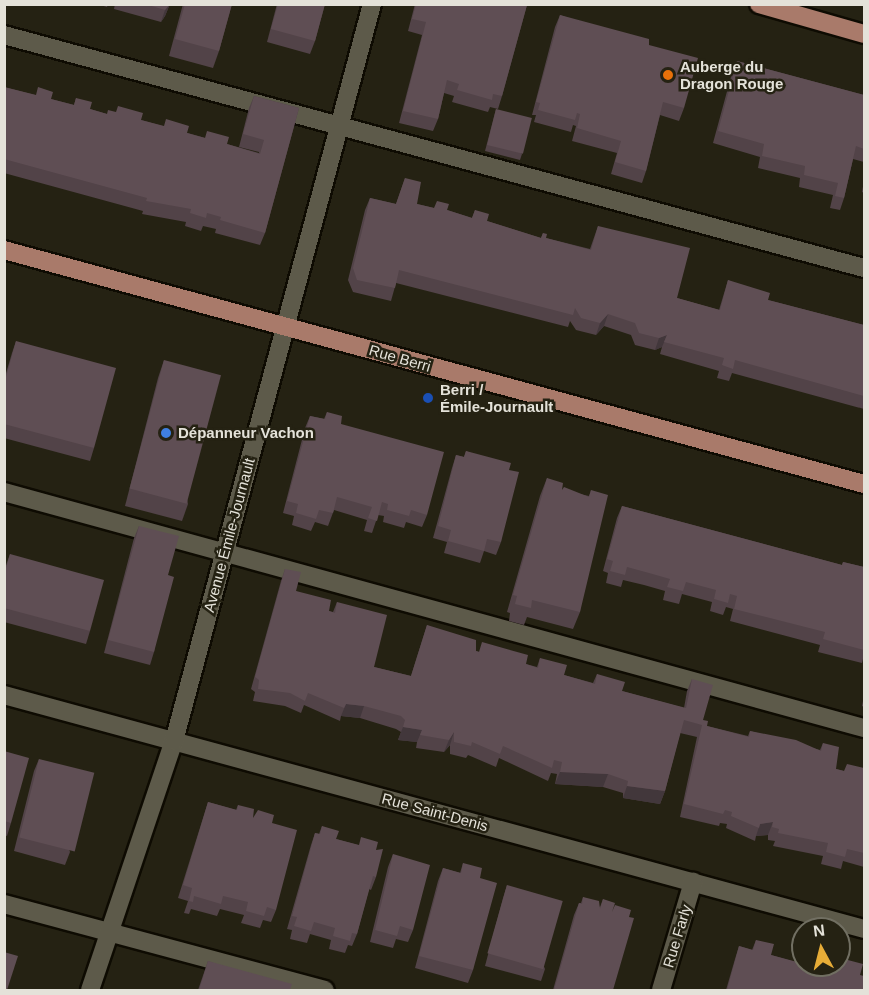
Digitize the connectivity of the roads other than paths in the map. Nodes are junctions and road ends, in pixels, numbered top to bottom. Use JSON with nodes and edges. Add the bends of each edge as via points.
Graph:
{"nodes":[{"id":1,"x":372,"y":4,"type":"edge"},
{"id":2,"x":759,"y":4,"type":"edge"},
{"id":3,"x":864,"y":33,"type":"edge"},
{"id":4,"x":4,"y":35,"type":"edge"},
{"id":5,"x":338,"y":126,"type":"junction"},
{"id":6,"x":4,"y":249,"type":"edge"},
{"id":7,"x":864,"y":268,"type":"edge"},
{"id":8,"x":285,"y":325,"type":"junction"},
{"id":9,"x":864,"y":484,"type":"edge"},
{"id":10,"x":4,"y":492,"type":"edge"},
{"id":11,"x":225,"y":553,"type":"junction"},
{"id":12,"x":4,"y":695,"type":"edge"},
{"id":13,"x":864,"y":728,"type":"edge"},
{"id":14,"x":174,"y":741,"type":"junction"},
{"id":15,"x":693,"y":882,"type":"junction"},
{"id":16,"x":4,"y":904,"type":"edge"},
{"id":17,"x":864,"y":929,"type":"edge"},
{"id":18,"x":111,"y":932,"type":"junction"},
{"id":19,"x":90,"y":990,"type":"edge"},
{"id":20,"x":325,"y":990,"type":"edge"},
{"id":21,"x":661,"y":990,"type":"edge"}],
"edges":[{"from":1,"to":5,"type":"street","name":"Avenue Émile-Journault"},
{"from":2,"to":3,"type":"main road"},
{"from":4,"to":5,"type":"street"},
{"from":5,"to":7,"type":"street"},
{"from":5,"to":8,"type":"street","name":"Avenue Émile-Journault"},
{"from":6,"to":8,"type":"main road","name":"Rue Berri"},
{"from":8,"to":9,"type":"main road","name":"Rue Berri"},
{"from":8,"to":11,"type":"street","name":"Avenue Émile-Journault"},
{"from":10,"to":11,"type":"street"},
{"from":11,"to":13,"type":"street"},
{"from":11,"to":14,"type":"street","name":"Avenue Émile-Journault"},
{"from":12,"to":14,"type":"street","name":"Rue Saint-Denis"},
{"from":14,"to":15,"type":"street","name":"Rue Saint-Denis"},
{"from":14,"to":18,"type":"street","name":"Avenue Émile-Journault"},
{"from":15,"to":17,"type":"street","name":"Rue Saint-Denis"},
{"from":15,"to":21,"type":"street","name":"Rue Farly"},
{"from":16,"to":18,"type":"street"},
{"from":18,"to":19,"type":"street","name":"Avenue Émile-Journault"},
{"from":18,"to":20,"type":"street"}]}
